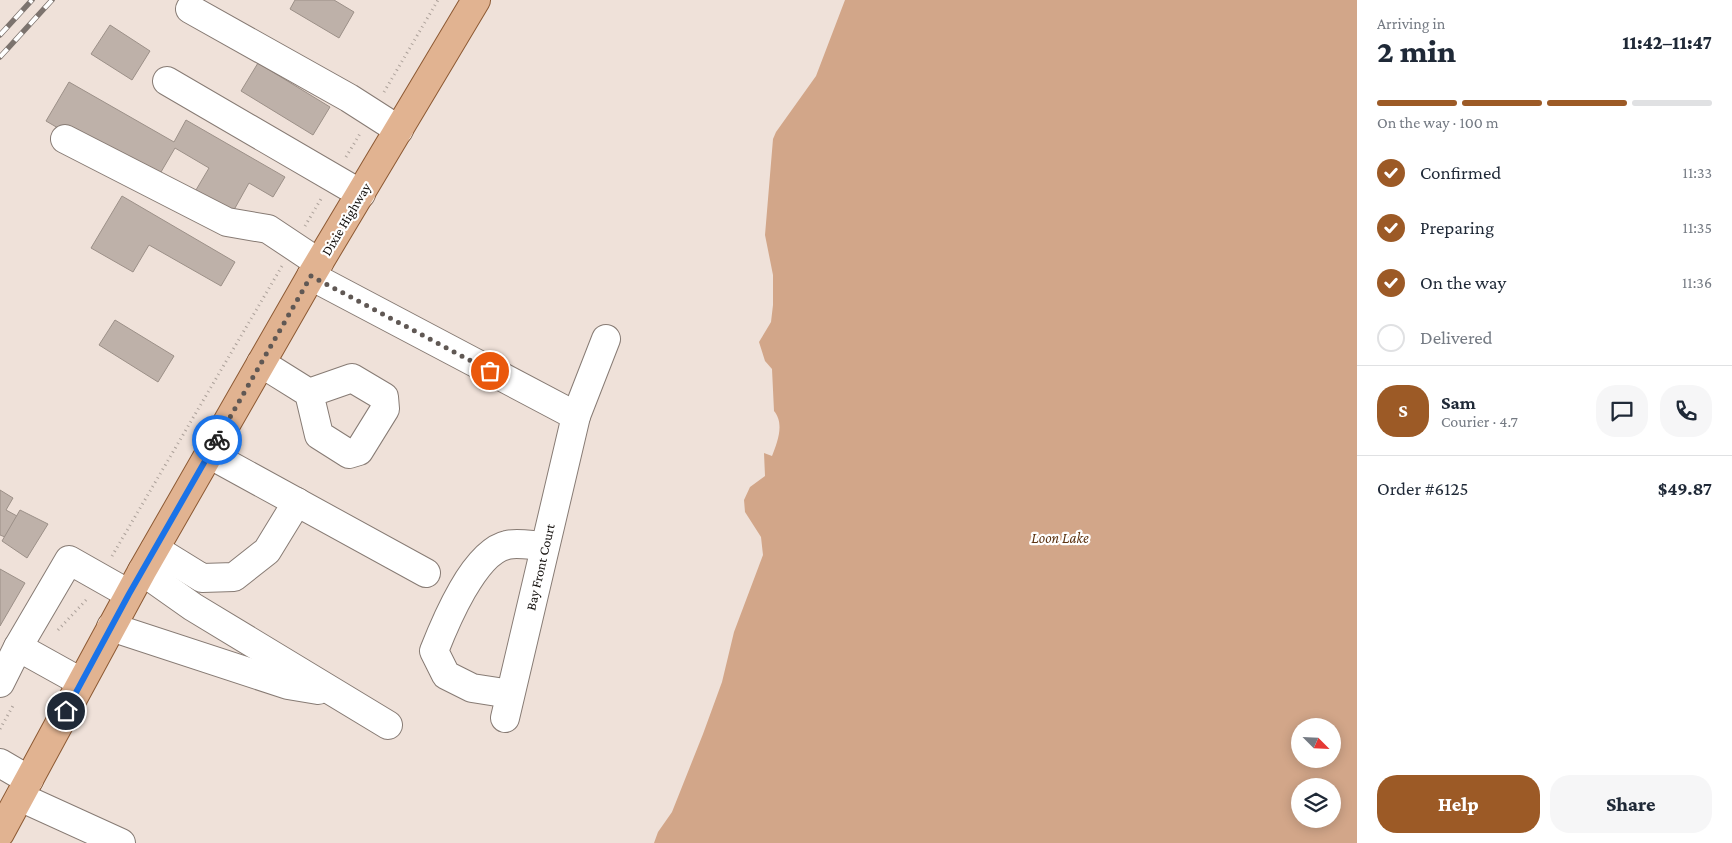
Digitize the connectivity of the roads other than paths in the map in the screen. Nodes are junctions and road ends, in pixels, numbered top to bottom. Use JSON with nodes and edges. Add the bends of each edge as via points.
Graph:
{"nodes":[{"id":1,"x":476,"y":0,"type":"edge"},
{"id":2,"x":190,"y":9,"type":"dead end"},
{"id":3,"x":167,"y":81,"type":"dead end"},
{"id":4,"x":398,"y":130,"type":"junction"},
{"id":5,"x":64,"y":139,"type":"dead end"},
{"id":6,"x":361,"y":194,"type":"junction"},
{"id":7,"x":315,"y":270,"type":"junction"},
{"id":8,"x":606,"y":339,"type":"dead end"},
{"id":9,"x":261,"y":363,"type":"junction"},
{"id":10,"x":309,"y":393,"type":"dead end"},
{"id":11,"x":576,"y":416,"type":"junction"},
{"id":12,"x":209,"y":454,"type":"junction"},
{"id":13,"x":297,"y":502,"type":"junction"},
{"id":14,"x":545,"y":546,"type":"junction"},
{"id":15,"x":142,"y":571,"type":"junction"},
{"id":16,"x":426,"y":572,"type":"dead end"},
{"id":17,"x":111,"y":627,"type":"junction"},
{"id":18,"x":28,"y":653,"type":"junction"},
{"id":19,"x":81,"y":682,"type":"junction"},
{"id":20,"x":9,"y":689,"type":"edge"},
{"id":21,"x":335,"y":692,"type":"junction"},
{"id":22,"x":388,"y":725,"type":"dead end"},
{"id":23,"x":0,"y":763,"type":"edge"},
{"id":24,"x":24,"y":788,"type":"junction"},
{"id":25,"x":0,"y":833,"type":"edge"},
{"id":26,"x":121,"y":843,"type":"edge"}],
"edges":[{"from":1,"to":4,"type":"main road","name":"Dixie Highway"},
{"from":2,"to":4,"type":"street"},
{"from":3,"to":6,"type":"street"},
{"from":4,"to":6,"type":"main road","name":"Dixie Highway"},
{"from":5,"to":7,"type":"street","via":[[227,222],[268,229],[294,246]]},
{"from":6,"to":7,"type":"main road","name":"Dixie Highway"},
{"from":7,"to":9,"type":"main road","name":"Dixie Highway"},
{"from":7,"to":11,"type":"street"},
{"from":8,"to":11,"type":"street","name":"Bay Front Court"},
{"from":9,"to":10,"type":"street"},
{"from":9,"to":12,"type":"main road","name":"Dixie Highway"},
{"from":11,"to":14,"type":"street","name":"Bay Front Court"},
{"from":12,"to":13,"type":"street"},
{"from":12,"to":15,"type":"main road","name":"Dixie Highway"},
{"from":13,"to":15,"type":"street","via":[[267,551],[234,577],[202,578]]},
{"from":13,"to":16,"type":"street"},
{"from":14,"to":14,"type":"street","name":"Bay Front Court","via":[[508,706],[446,674],[434,651],[452,607],[485,558],[506,545]]},
{"from":15,"to":17,"type":"main road","name":"Dixie Highway"},
{"from":15,"to":18,"type":"street","via":[[100,578],[69,560]]},
{"from":15,"to":21,"type":"street","via":[[193,607]]},
{"from":17,"to":19,"type":"main road","name":"Dixie Highway"},
{"from":17,"to":21,"type":"street","via":[[288,685]]},
{"from":18,"to":19,"type":"street"},
{"from":18,"to":20,"type":"street"},
{"from":19,"to":24,"type":"main road","name":"Dixie Highway"},
{"from":21,"to":22,"type":"street"},
{"from":23,"to":24,"type":"street"},
{"from":24,"to":25,"type":"main road","name":"Dixie Highway"},
{"from":24,"to":26,"type":"street"}]}
